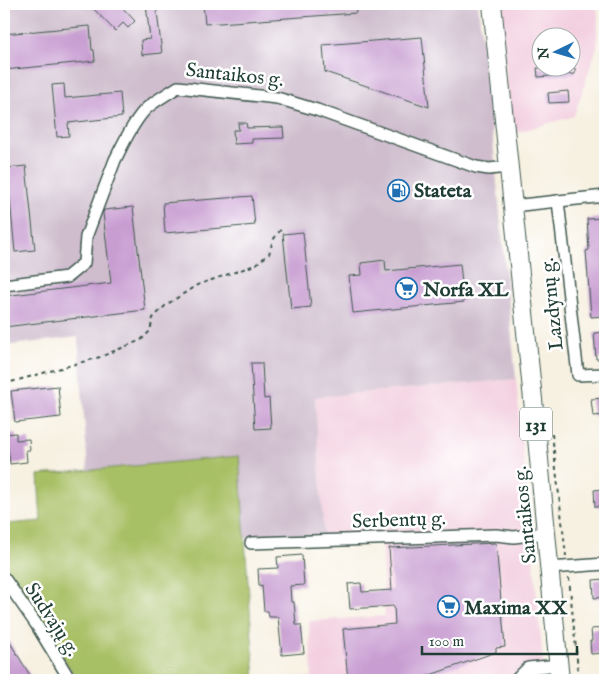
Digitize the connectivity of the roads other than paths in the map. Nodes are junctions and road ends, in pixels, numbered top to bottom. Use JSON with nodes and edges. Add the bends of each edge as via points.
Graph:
{"nodes":[{"id":1,"x":492,"y":4,"type":"edge"},
{"id":2,"x":508,"y":167,"type":"junction"},
{"id":3,"x":605,"y":196,"type":"edge"},
{"id":4,"x":558,"y":202,"type":"junction"},
{"id":5,"x":512,"y":206,"type":"junction"},
{"id":6,"x":4,"y":285,"type":"edge"},
{"id":7,"x":605,"y":374,"type":"edge"},
{"id":8,"x":546,"y":533,"type":"junction"},
{"id":9,"x":252,"y":543,"type":"dead end"},
{"id":10,"x":605,"y":564,"type":"edge"},
{"id":11,"x":550,"y":568,"type":"junction"},
{"id":12,"x":4,"y":578,"type":"edge"},
{"id":13,"x":560,"y":673,"type":"edge"},
{"id":14,"x":70,"y":680,"type":"edge"},
{"id":15,"x":516,"y":680,"type":"edge"}],
"edges":[{"from":1,"to":2,"type":"main road","name":"Santaikos g.","number":"131"},
{"from":2,"to":5,"type":"main road","name":"Santaikos g.","number":"131"},
{"from":2,"to":6,"type":"street","name":"Santaikos g.","via":[[476,167],[277,98],[178,87],[144,110],[132,128],[115,160],[86,237],[84,262],[66,278]]},
{"from":3,"to":4,"type":"street"},
{"from":4,"to":5,"type":"street"},
{"from":4,"to":7,"type":"street","name":"Lazdynų g.","via":[[578,375]]},
{"from":5,"to":8,"type":"main road","name":"Santaikos g.","number":"131"},
{"from":8,"to":9,"type":"street","name":"Serbentų g.","via":[[514,537]]},
{"from":8,"to":11,"type":"main road","name":"Santaikos g.","number":"131"},
{"from":10,"to":11,"type":"street"},
{"from":11,"to":13,"type":"main road","name":"Santaikos g.","number":"131"},
{"from":12,"to":14,"type":"street","name":"Sudvajų g."},
{"from":13,"to":15,"type":"street","via":[[528,668]]}]}
